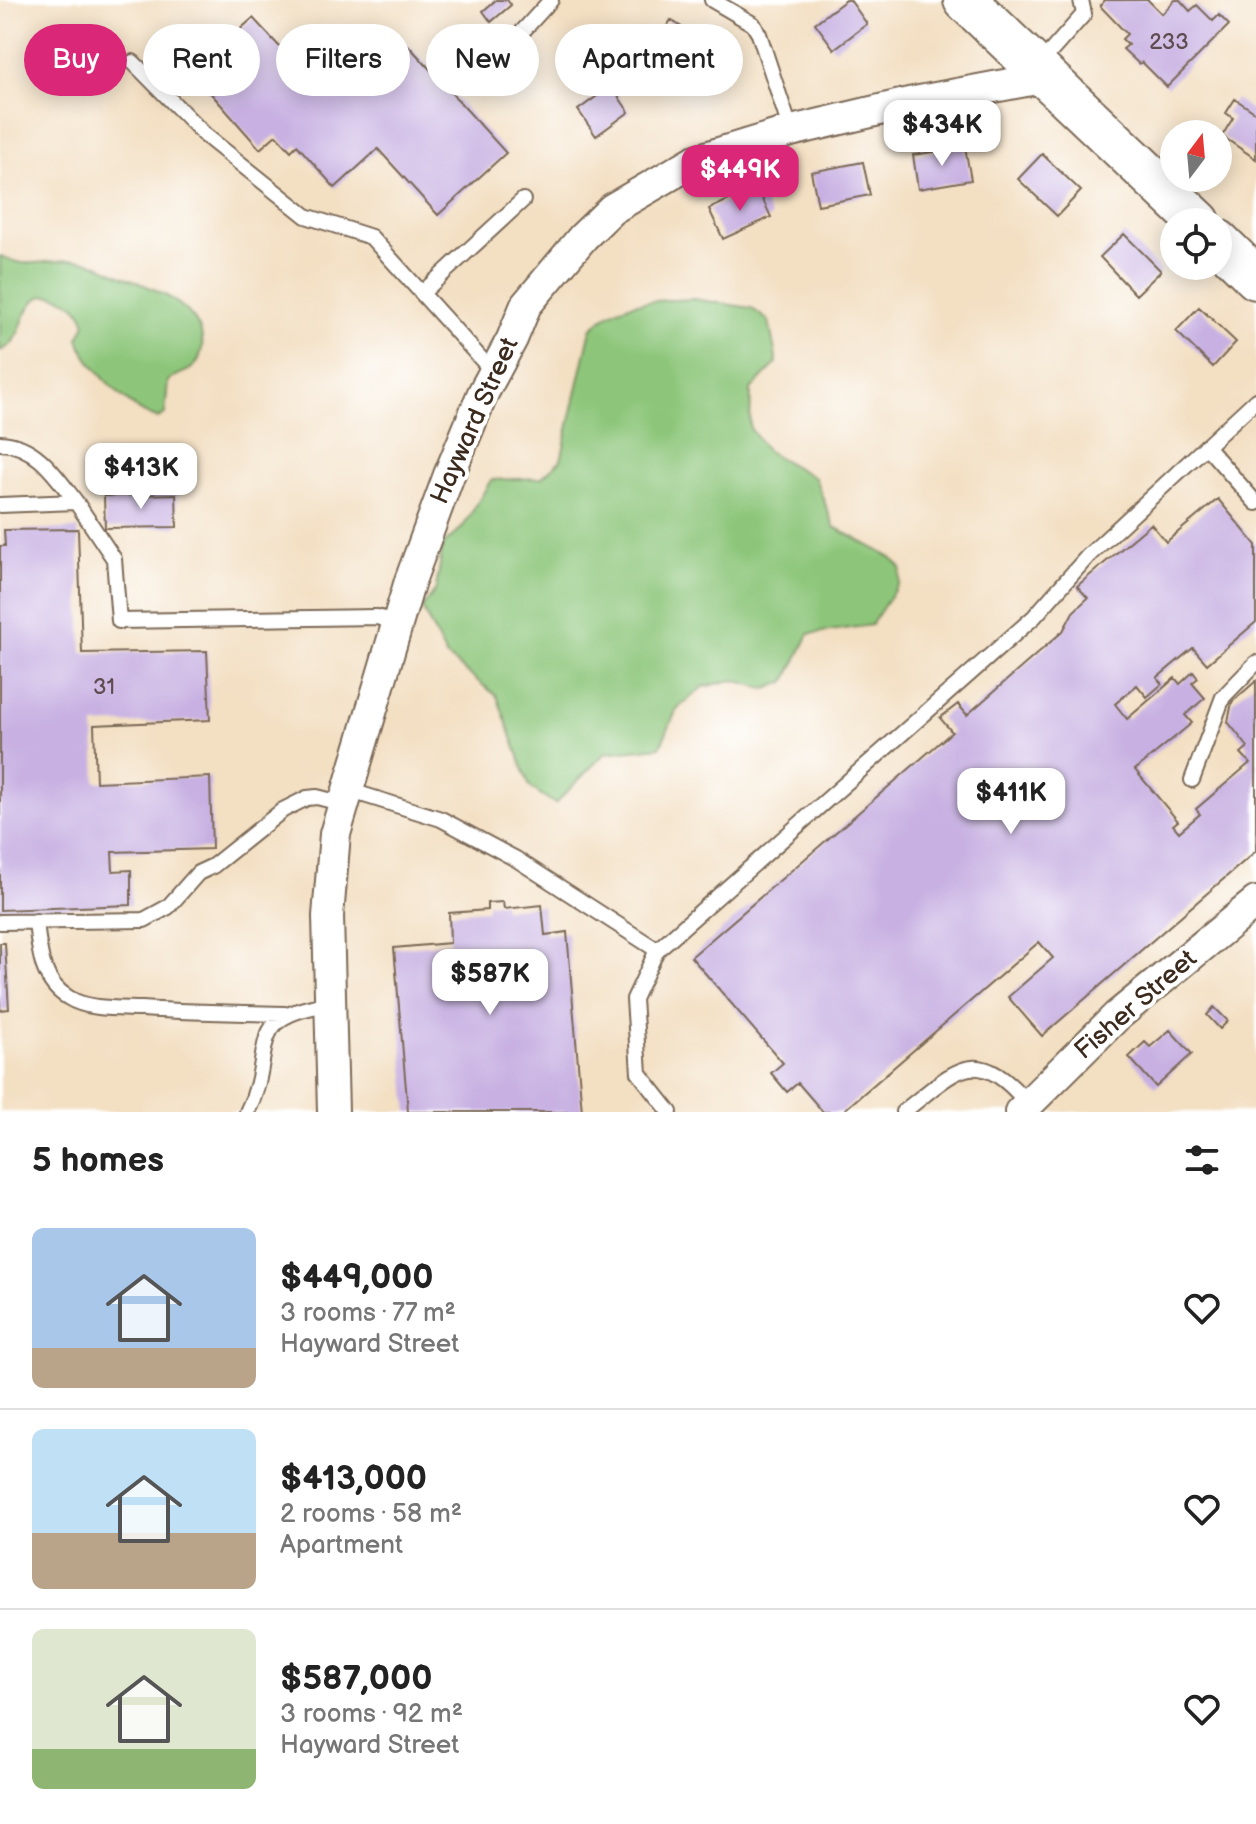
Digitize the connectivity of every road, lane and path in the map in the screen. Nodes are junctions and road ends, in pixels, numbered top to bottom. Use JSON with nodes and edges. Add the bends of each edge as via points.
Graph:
{"nodes":[{"id":1,"x":551,"y":0,"type":"edge"},
{"id":2,"x":712,"y":0,"type":"edge"},
{"id":3,"x":965,"y":0,"type":"edge"},
{"id":4,"x":1081,"y":0,"type":"edge"},
{"id":5,"x":529,"y":24,"type":"edge"},
{"id":6,"x":133,"y":62,"type":"dead end"},
{"id":7,"x":1042,"y":72,"type":"junction"},
{"id":8,"x":791,"y":131,"type":"junction"},
{"id":9,"x":523,"y":200,"type":"dead end"},
{"id":10,"x":1184,"y":208,"type":"edge"},
{"id":11,"x":1232,"y":253,"type":"edge"},
{"id":12,"x":1254,"y":271,"type":"edge"},
{"id":13,"x":422,"y":293,"type":"junction"},
{"id":14,"x":493,"y":372,"type":"junction"},
{"id":15,"x":1256,"y":400,"type":"edge"},
{"id":16,"x":0,"y":443,"type":"edge"},
{"id":17,"x":1206,"y":446,"type":"junction"},
{"id":18,"x":76,"y":502,"type":"junction"},
{"id":19,"x":1256,"y":503,"type":"edge"},
{"id":20,"x":0,"y":505,"type":"edge"},
{"id":21,"x":398,"y":623,"type":"junction"},
{"id":22,"x":1256,"y":663,"type":"edge"},
{"id":23,"x":1192,"y":780,"type":"dead end"},
{"id":24,"x":346,"y":797,"type":"junction"},
{"id":25,"x":1256,"y":902,"type":"edge"},
{"id":26,"x":36,"y":921,"type":"junction"},
{"id":27,"x":0,"y":922,"type":"edge"},
{"id":28,"x":657,"y":950,"type":"junction"},
{"id":29,"x":330,"y":1004,"type":"junction"},
{"id":30,"x":285,"y":1014,"type":"junction"},
{"id":31,"x":1024,"y":1108,"type":"edge"},
{"id":32,"x":247,"y":1112,"type":"edge"},
{"id":33,"x":333,"y":1112,"type":"edge"},
{"id":34,"x":670,"y":1112,"type":"edge"},
{"id":35,"x":903,"y":1112,"type":"edge"}],
"edges":[{"from":1,"to":5,"type":"lane"},
{"from":2,"to":8,"type":"lane","via":[[753,24]]},
{"from":3,"to":7,"type":"main road"},
{"from":4,"to":7,"type":"lane","via":[[1084,14]]},
{"from":6,"to":13,"type":"lane","via":[[206,136],[306,216],[371,237]]},
{"from":7,"to":8,"type":"street","name":"Hayward Street"},
{"from":7,"to":10,"type":"main road"},
{"from":8,"to":14,"type":"street","name":"Hayward Street","via":[[696,160],[612,209],[526,305]]},
{"from":9,"to":13,"type":"lane"},
{"from":11,"to":12,"type":"main road"},
{"from":13,"to":14,"type":"lane"},
{"from":14,"to":21,"type":"street","name":"Hayward Street","via":[[449,475]]},
{"from":15,"to":17,"type":"lane"},
{"from":16,"to":18,"type":"lane","via":[[20,445],[32,453]]},
{"from":17,"to":19,"type":"lane"},
{"from":17,"to":28,"type":"lane","via":[[1088,556],[1034,617]]},
{"from":18,"to":20,"type":"lane"},
{"from":18,"to":21,"type":"lane","via":[[114,559],[119,621],[377,617]]},
{"from":21,"to":24,"type":"street","name":"Hayward Street"},
{"from":22,"to":23,"type":"lane","via":[[1223,697]]},
{"from":24,"to":26,"type":"lane","via":[[307,798],[283,810],[198,873],[168,907],[144,920]]},
{"from":24,"to":28,"type":"lane","via":[[441,819],[516,859]]},
{"from":24,"to":29,"type":"street","name":"Hayward Street","via":[[329,882]]},
{"from":25,"to":31,"type":"street","name":"Fisher Street","via":[[1117,1016]]},
{"from":26,"to":27,"type":"lane"},
{"from":26,"to":30,"type":"lane","via":[[40,959],[50,980],[81,1003]]},
{"from":28,"to":34,"type":"lane","via":[[634,999],[639,1073]]},
{"from":29,"to":30,"type":"lane"},
{"from":29,"to":33,"type":"street","name":"Hayward Street"},
{"from":30,"to":32,"type":"lane","via":[[265,1041],[258,1087]]},
{"from":31,"to":35,"type":"lane","via":[[997,1072],[980,1066],[955,1071]]}]}
